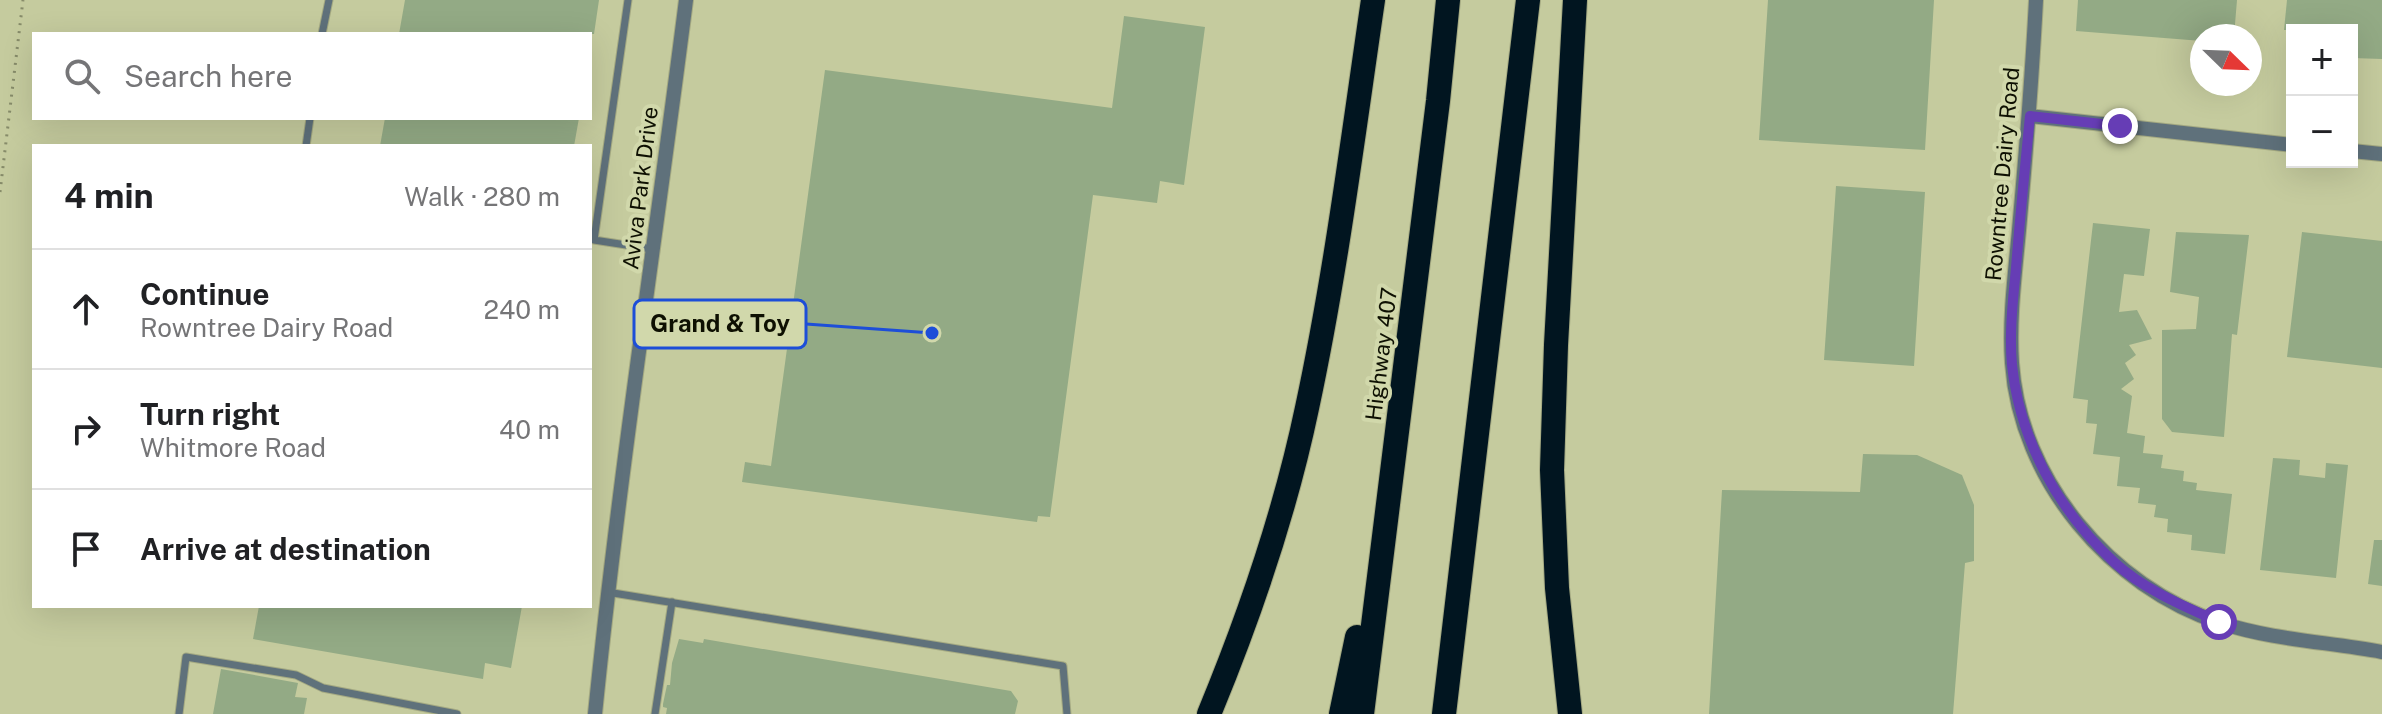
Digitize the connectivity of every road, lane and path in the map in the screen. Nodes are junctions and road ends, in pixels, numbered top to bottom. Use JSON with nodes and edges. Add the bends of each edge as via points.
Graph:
{"nodes":[{"id":1,"x":23,"y":0,"type":"edge"},
{"id":2,"x":329,"y":0,"type":"edge"},
{"id":3,"x":628,"y":0,"type":"edge"},
{"id":4,"x":686,"y":0,"type":"edge"},
{"id":5,"x":1373,"y":0,"type":"edge"},
{"id":6,"x":1448,"y":0,"type":"edge"},
{"id":7,"x":1528,"y":0,"type":"edge"},
{"id":8,"x":1575,"y":0,"type":"edge"},
{"id":9,"x":2036,"y":0,"type":"edge"},
{"id":10,"x":322,"y":32,"type":"edge"},
{"id":11,"x":2030,"y":116,"type":"junction"},
{"id":12,"x":310,"y":120,"type":"edge"},
{"id":13,"x":306,"y":144,"type":"edge"},
{"id":14,"x":2286,"y":144,"type":"edge"},
{"id":15,"x":2358,"y":152,"type":"edge"},
{"id":16,"x":2382,"y":154,"type":"edge"},
{"id":17,"x":0,"y":192,"type":"edge"},
{"id":18,"x":592,"y":240,"type":"edge"},
{"id":19,"x":654,"y":249,"type":"junction"},
{"id":20,"x":1398,"y":426,"type":"junction"},
{"id":21,"x":607,"y":592,"type":"junction"},
{"id":22,"x":672,"y":602,"type":"junction"},
{"id":23,"x":1457,"y":604,"type":"junction"},
{"id":24,"x":2382,"y":652,"type":"edge"},
{"id":25,"x":179,"y":714,"type":"edge"},
{"id":26,"x":457,"y":714,"type":"edge"},
{"id":27,"x":595,"y":714,"type":"edge"},
{"id":28,"x":655,"y":714,"type":"edge"},
{"id":29,"x":1067,"y":714,"type":"edge"},
{"id":30,"x":1209,"y":714,"type":"edge"},
{"id":31,"x":1341,"y":714,"type":"edge"},
{"id":32,"x":1362,"y":714,"type":"edge"},
{"id":33,"x":1444,"y":714,"type":"edge"},
{"id":34,"x":1450,"y":714,"type":"edge"},
{"id":35,"x":1570,"y":714,"type":"edge"}],
"edges":[{"from":1,"to":17,"type":"path"},
{"from":2,"to":10,"type":"lane"},
{"from":3,"to":18,"type":"lane"},
{"from":4,"to":19,"type":"street","name":"Aviva Park Drive"},
{"from":5,"to":30,"type":"highway","via":[[1307,408],[1280,514]]},
{"from":6,"to":20,"type":"highway","name":"Highway 407"},
{"from":7,"to":23,"type":"highway"},
{"from":8,"to":35,"type":"highway","via":[[1552,470]]},
{"from":9,"to":11,"type":"street","name":"Rowntree Dairy Road"},
{"from":11,"to":14,"type":"street"},
{"from":11,"to":24,"type":"street","name":"Rowntree Dairy Road","via":[[2012,363],[2037,458],[2066,510],[2115,563],[2184,607],[2249,630]]},
{"from":12,"to":13,"type":"lane"},
{"from":15,"to":16,"type":"street"},
{"from":18,"to":19,"type":"lane"},
{"from":19,"to":21,"type":"street","name":"Aviva Park Drive"},
{"from":20,"to":31,"type":"highway"},
{"from":20,"to":32,"type":"highway","name":"Highway 407"},
{"from":21,"to":22,"type":"lane"},
{"from":21,"to":27,"type":"street","name":"Aviva Park Drive"},
{"from":22,"to":28,"type":"lane"},
{"from":22,"to":29,"type":"lane","via":[[1063,666]]},
{"from":23,"to":33,"type":"highway"},
{"from":23,"to":34,"type":"highway"},
{"from":25,"to":26,"type":"lane","via":[[186,657],[296,675],[323,688]]}]}
